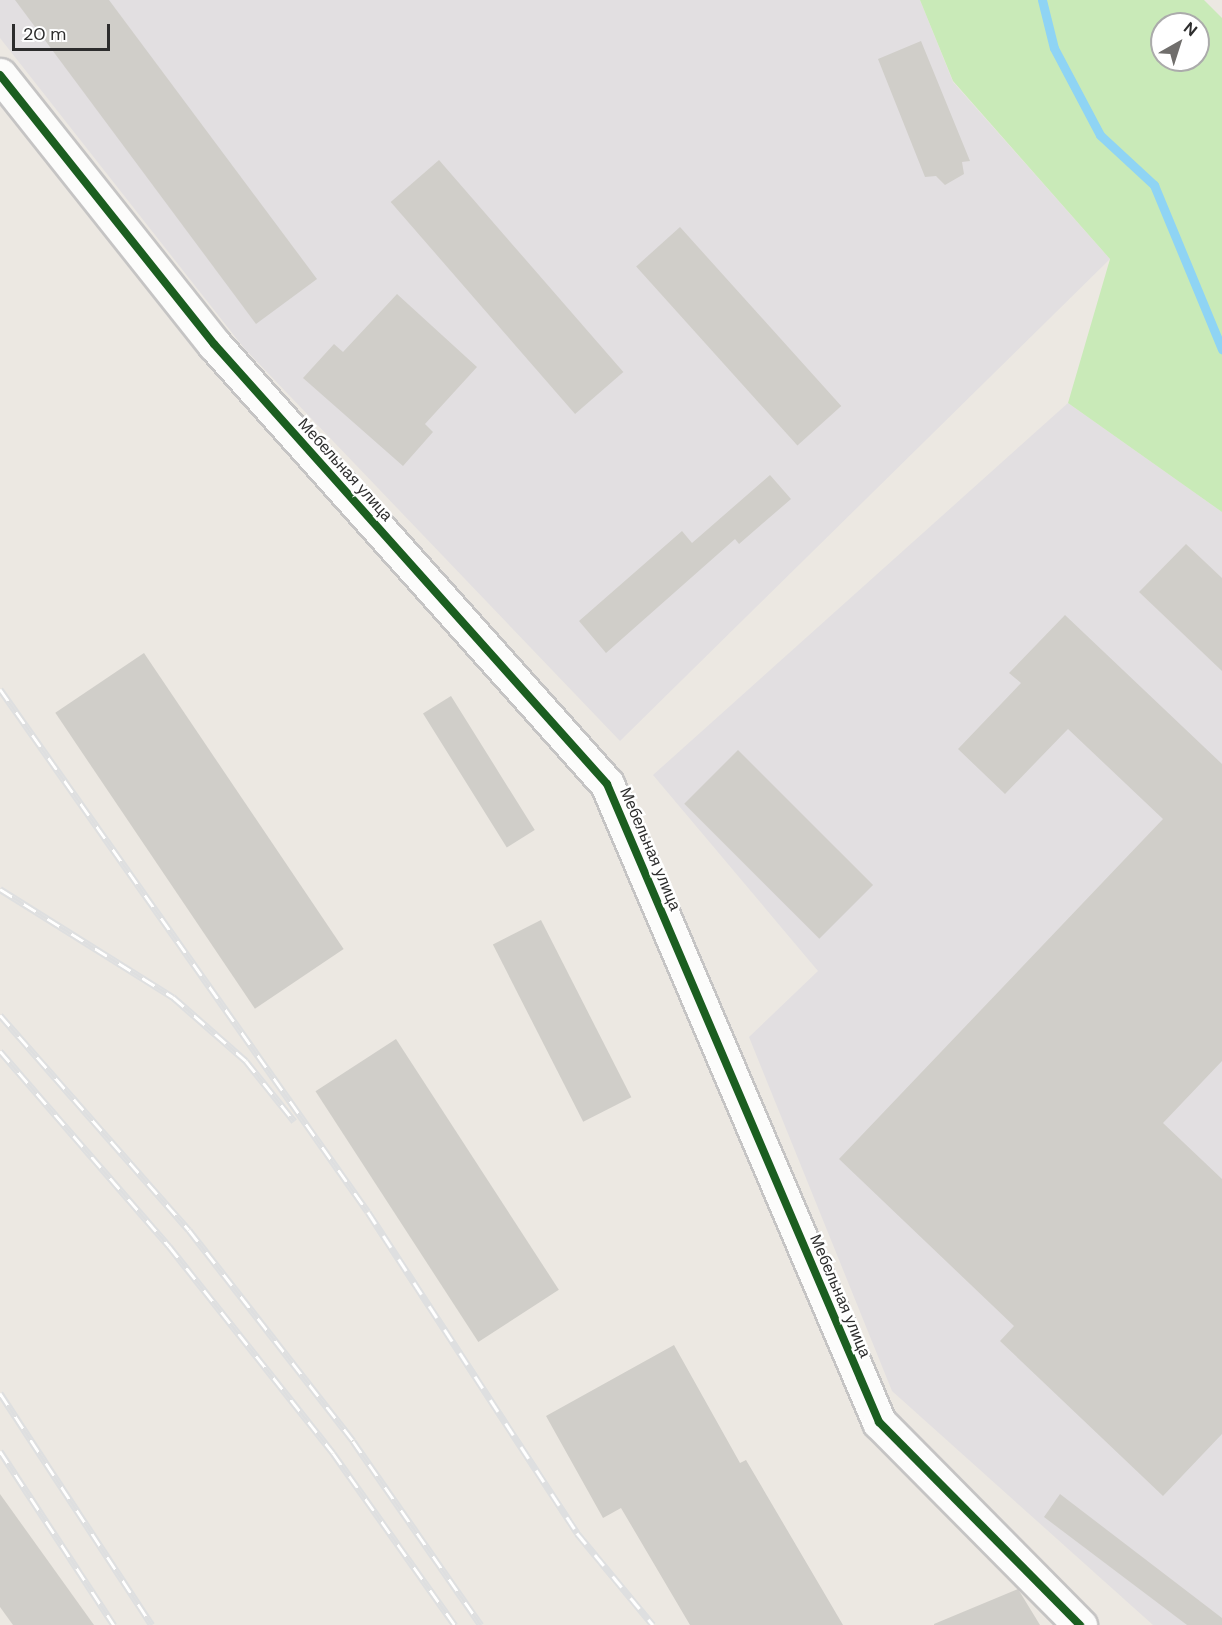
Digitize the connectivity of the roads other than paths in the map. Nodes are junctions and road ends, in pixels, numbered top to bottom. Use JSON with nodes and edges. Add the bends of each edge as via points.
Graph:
{"nodes":[{"id":1,"x":0,"y":75,"type":"edge"},
{"id":2,"x":1080,"y":1625,"type":"edge"}],
"edges":[{"from":1,"to":2,"type":"street","name":"Мебельная улица","via":[[214,344],[608,784],[879,1422]]}]}
